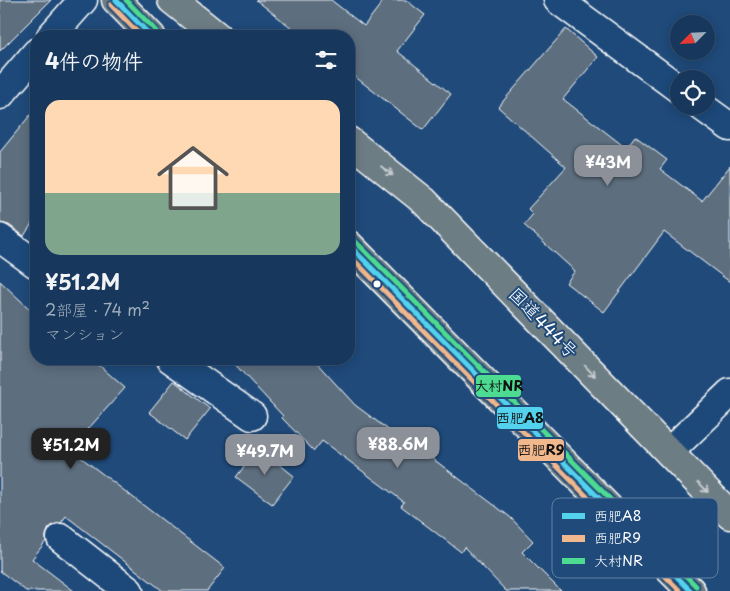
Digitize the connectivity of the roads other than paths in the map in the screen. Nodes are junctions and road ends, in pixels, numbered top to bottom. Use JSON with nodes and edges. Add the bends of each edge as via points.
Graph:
{"nodes":[{"id":1,"x":83,"y":0,"type":"edge"},
{"id":2,"x":116,"y":0,"type":"edge"},
{"id":3,"x":172,"y":0,"type":"edge"},
{"id":4,"x":558,"y":0,"type":"edge"},
{"id":5,"x":56,"y":30,"type":"edge"},
{"id":6,"x":144,"y":30,"type":"edge"},
{"id":7,"x":210,"y":30,"type":"edge"},
{"id":8,"x":30,"y":60,"type":"edge"},
{"id":9,"x":670,"y":82,"type":"edge"},
{"id":10,"x":0,"y":95,"type":"edge"},
{"id":11,"x":714,"y":115,"type":"edge"},
{"id":12,"x":730,"y":127,"type":"edge"},
{"id":13,"x":355,"y":146,"type":"edge"},
{"id":14,"x":0,"y":238,"type":"edge"},
{"id":15,"x":355,"y":251,"type":"edge"},
{"id":16,"x":30,"y":260,"type":"edge"},
{"id":17,"x":180,"y":365,"type":"edge"},
{"id":18,"x":730,"y":393,"type":"edge"},
{"id":19,"x":252,"y":416,"type":"dead end"},
{"id":20,"x":669,"y":452,"type":"junction"},
{"id":21,"x":598,"y":498,"type":"edge"},
{"id":22,"x":714,"y":498,"type":"edge"},
{"id":23,"x":718,"y":503,"type":"edge"},
{"id":24,"x":730,"y":515,"type":"edge"},
{"id":25,"x":61,"y":538,"type":"dead end"},
{"id":26,"x":677,"y":578,"type":"edge"},
{"id":27,"x":129,"y":591,"type":"edge"},
{"id":28,"x":690,"y":591,"type":"edge"}],
"edges":[{"from":1,"to":5,"type":"street"},
{"from":2,"to":6,"type":"highway"},
{"from":3,"to":7,"type":"highway"},
{"from":4,"to":9,"type":"street"},
{"from":8,"to":10,"type":"street"},
{"from":11,"to":12,"type":"street"},
{"from":13,"to":20,"type":"highway","name":"国道444号","one_way":true,"via":[[424,201]]},
{"from":14,"to":16,"type":"street"},
{"from":15,"to":21,"type":"highway"},
{"from":17,"to":19,"type":"street"},
{"from":18,"to":20,"type":"street"},
{"from":20,"to":22,"type":"highway","name":"国道444号","one_way":true},
{"from":23,"to":24,"type":"highway","name":"国道444号","one_way":true},
{"from":25,"to":27,"type":"street"},
{"from":26,"to":28,"type":"highway"}]}
